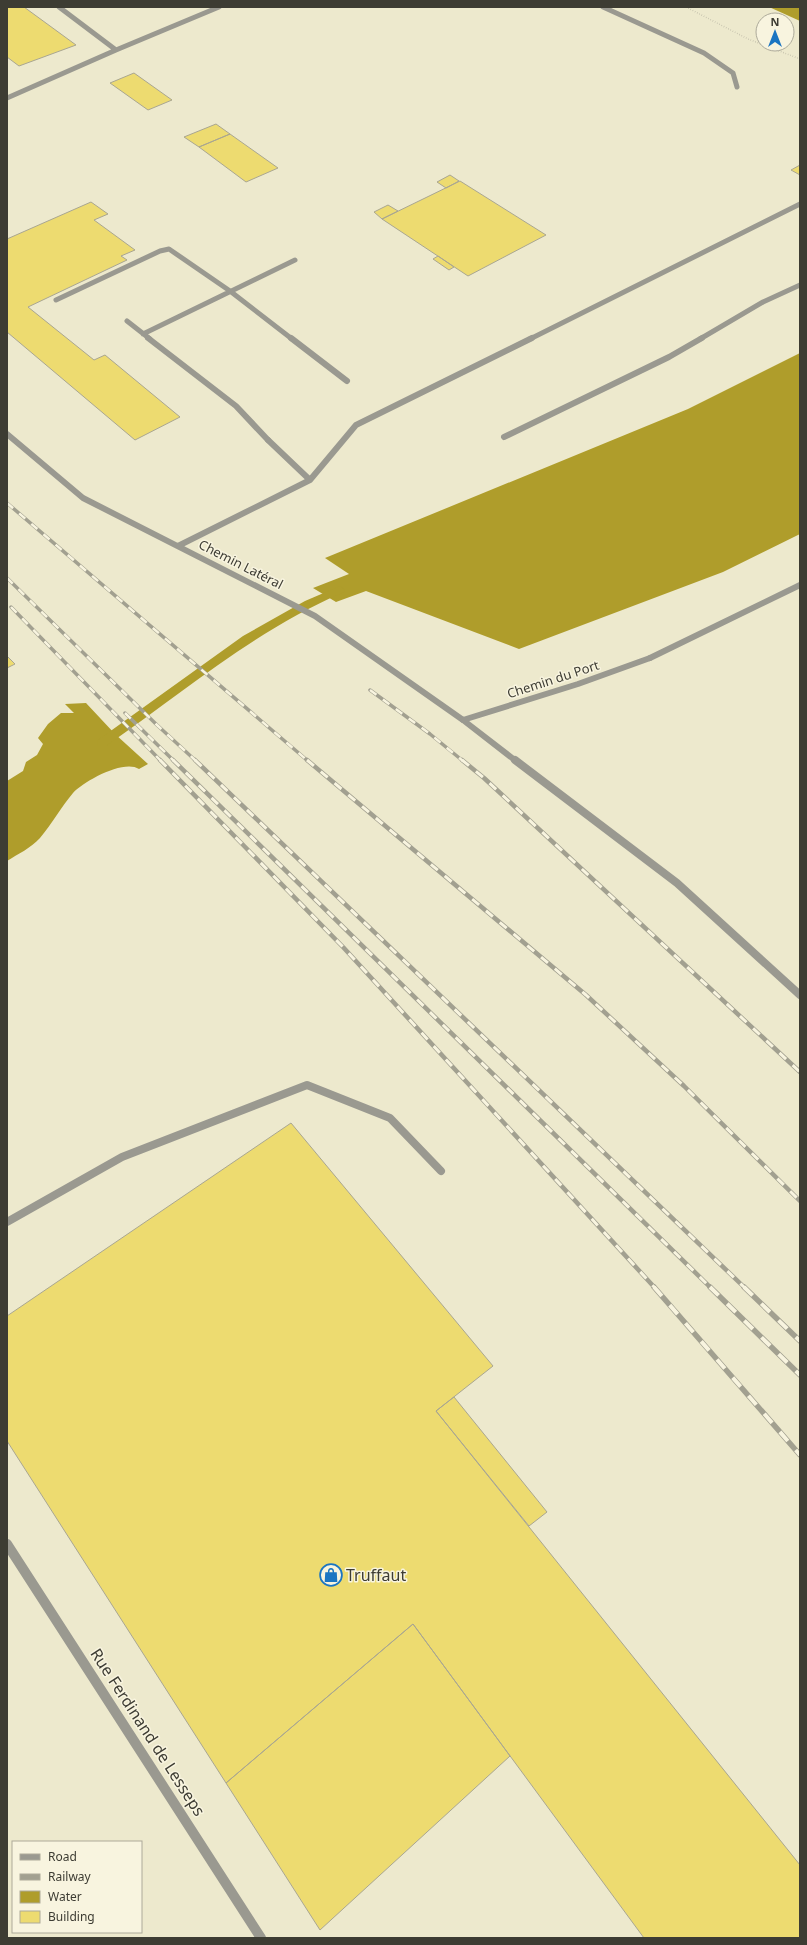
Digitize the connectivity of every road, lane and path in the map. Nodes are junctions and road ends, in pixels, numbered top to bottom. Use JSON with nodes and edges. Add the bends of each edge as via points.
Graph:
{"nodes":[{"id":1,"x":59,"y":7,"type":"edge"},
{"id":2,"x":219,"y":7,"type":"edge"},
{"id":3,"x":603,"y":7,"type":"edge"},
{"id":4,"x":686,"y":7,"type":"edge"},
{"id":5,"x":116,"y":50,"type":"junction"},
{"id":6,"x":800,"y":59,"type":"edge"},
{"id":7,"x":737,"y":87,"type":"dead end"},
{"id":8,"x":7,"y":98,"type":"edge"},
{"id":9,"x":800,"y":204,"type":"edge"},
{"id":10,"x":295,"y":260,"type":"dead end"},
{"id":11,"x":800,"y":285,"type":"edge"},
{"id":12,"x":230,"y":291,"type":"junction"},
{"id":13,"x":56,"y":300,"type":"dead end"},
{"id":14,"x":127,"y":321,"type":"dead end"},
{"id":15,"x":143,"y":334,"type":"junction"},
{"id":16,"x":347,"y":381,"type":"dead end"},
{"id":17,"x":7,"y":434,"type":"edge"},
{"id":18,"x":504,"y":438,"type":"dead end"},
{"id":19,"x":310,"y":480,"type":"junction"},
{"id":20,"x":178,"y":546,"type":"junction"},
{"id":21,"x":800,"y":585,"type":"edge"},
{"id":22,"x":463,"y":720,"type":"junction"},
{"id":23,"x":800,"y":995,"type":"edge"},
{"id":24,"x":441,"y":1171,"type":"dead end"},
{"id":25,"x":7,"y":1222,"type":"edge"},
{"id":26,"x":7,"y":1544,"type":"edge"},
{"id":27,"x":261,"y":1938,"type":"edge"}],
"edges":[{"from":1,"to":5,"type":"street"},
{"from":2,"to":5,"type":"street"},
{"from":3,"to":7,"type":"street","via":[[704,53],[733,73]]},
{"from":4,"to":6,"type":"path","via":[[748,39]]},
{"from":5,"to":8,"type":"street"},
{"from":9,"to":19,"type":"street","via":[[356,425]]},
{"from":10,"to":12,"type":"street"},
{"from":11,"to":18,"type":"street","via":[[763,302],[669,357]]},
{"from":12,"to":13,"type":"street","via":[[169,249]]},
{"from":12,"to":15,"type":"street"},
{"from":12,"to":16,"type":"street"},
{"from":14,"to":15,"type":"street"},
{"from":15,"to":19,"type":"street","via":[[236,406]]},
{"from":17,"to":20,"type":"street","name":"Chemin Latéral","via":[[83,498]]},
{"from":19,"to":20,"type":"street"},
{"from":20,"to":22,"type":"street","name":"Chemin Latéral","via":[[315,616]]},
{"from":21,"to":22,"type":"street","name":"Chemin du Port","via":[[650,658],[578,684]]},
{"from":22,"to":23,"type":"street","name":"Chemin Latéral","via":[[677,883]]},
{"from":24,"to":25,"type":"street","via":[[390,1118],[307,1085],[122,1157]]},
{"from":26,"to":27,"type":"street","name":"Rue Ferdinand de Lesseps"}]}
